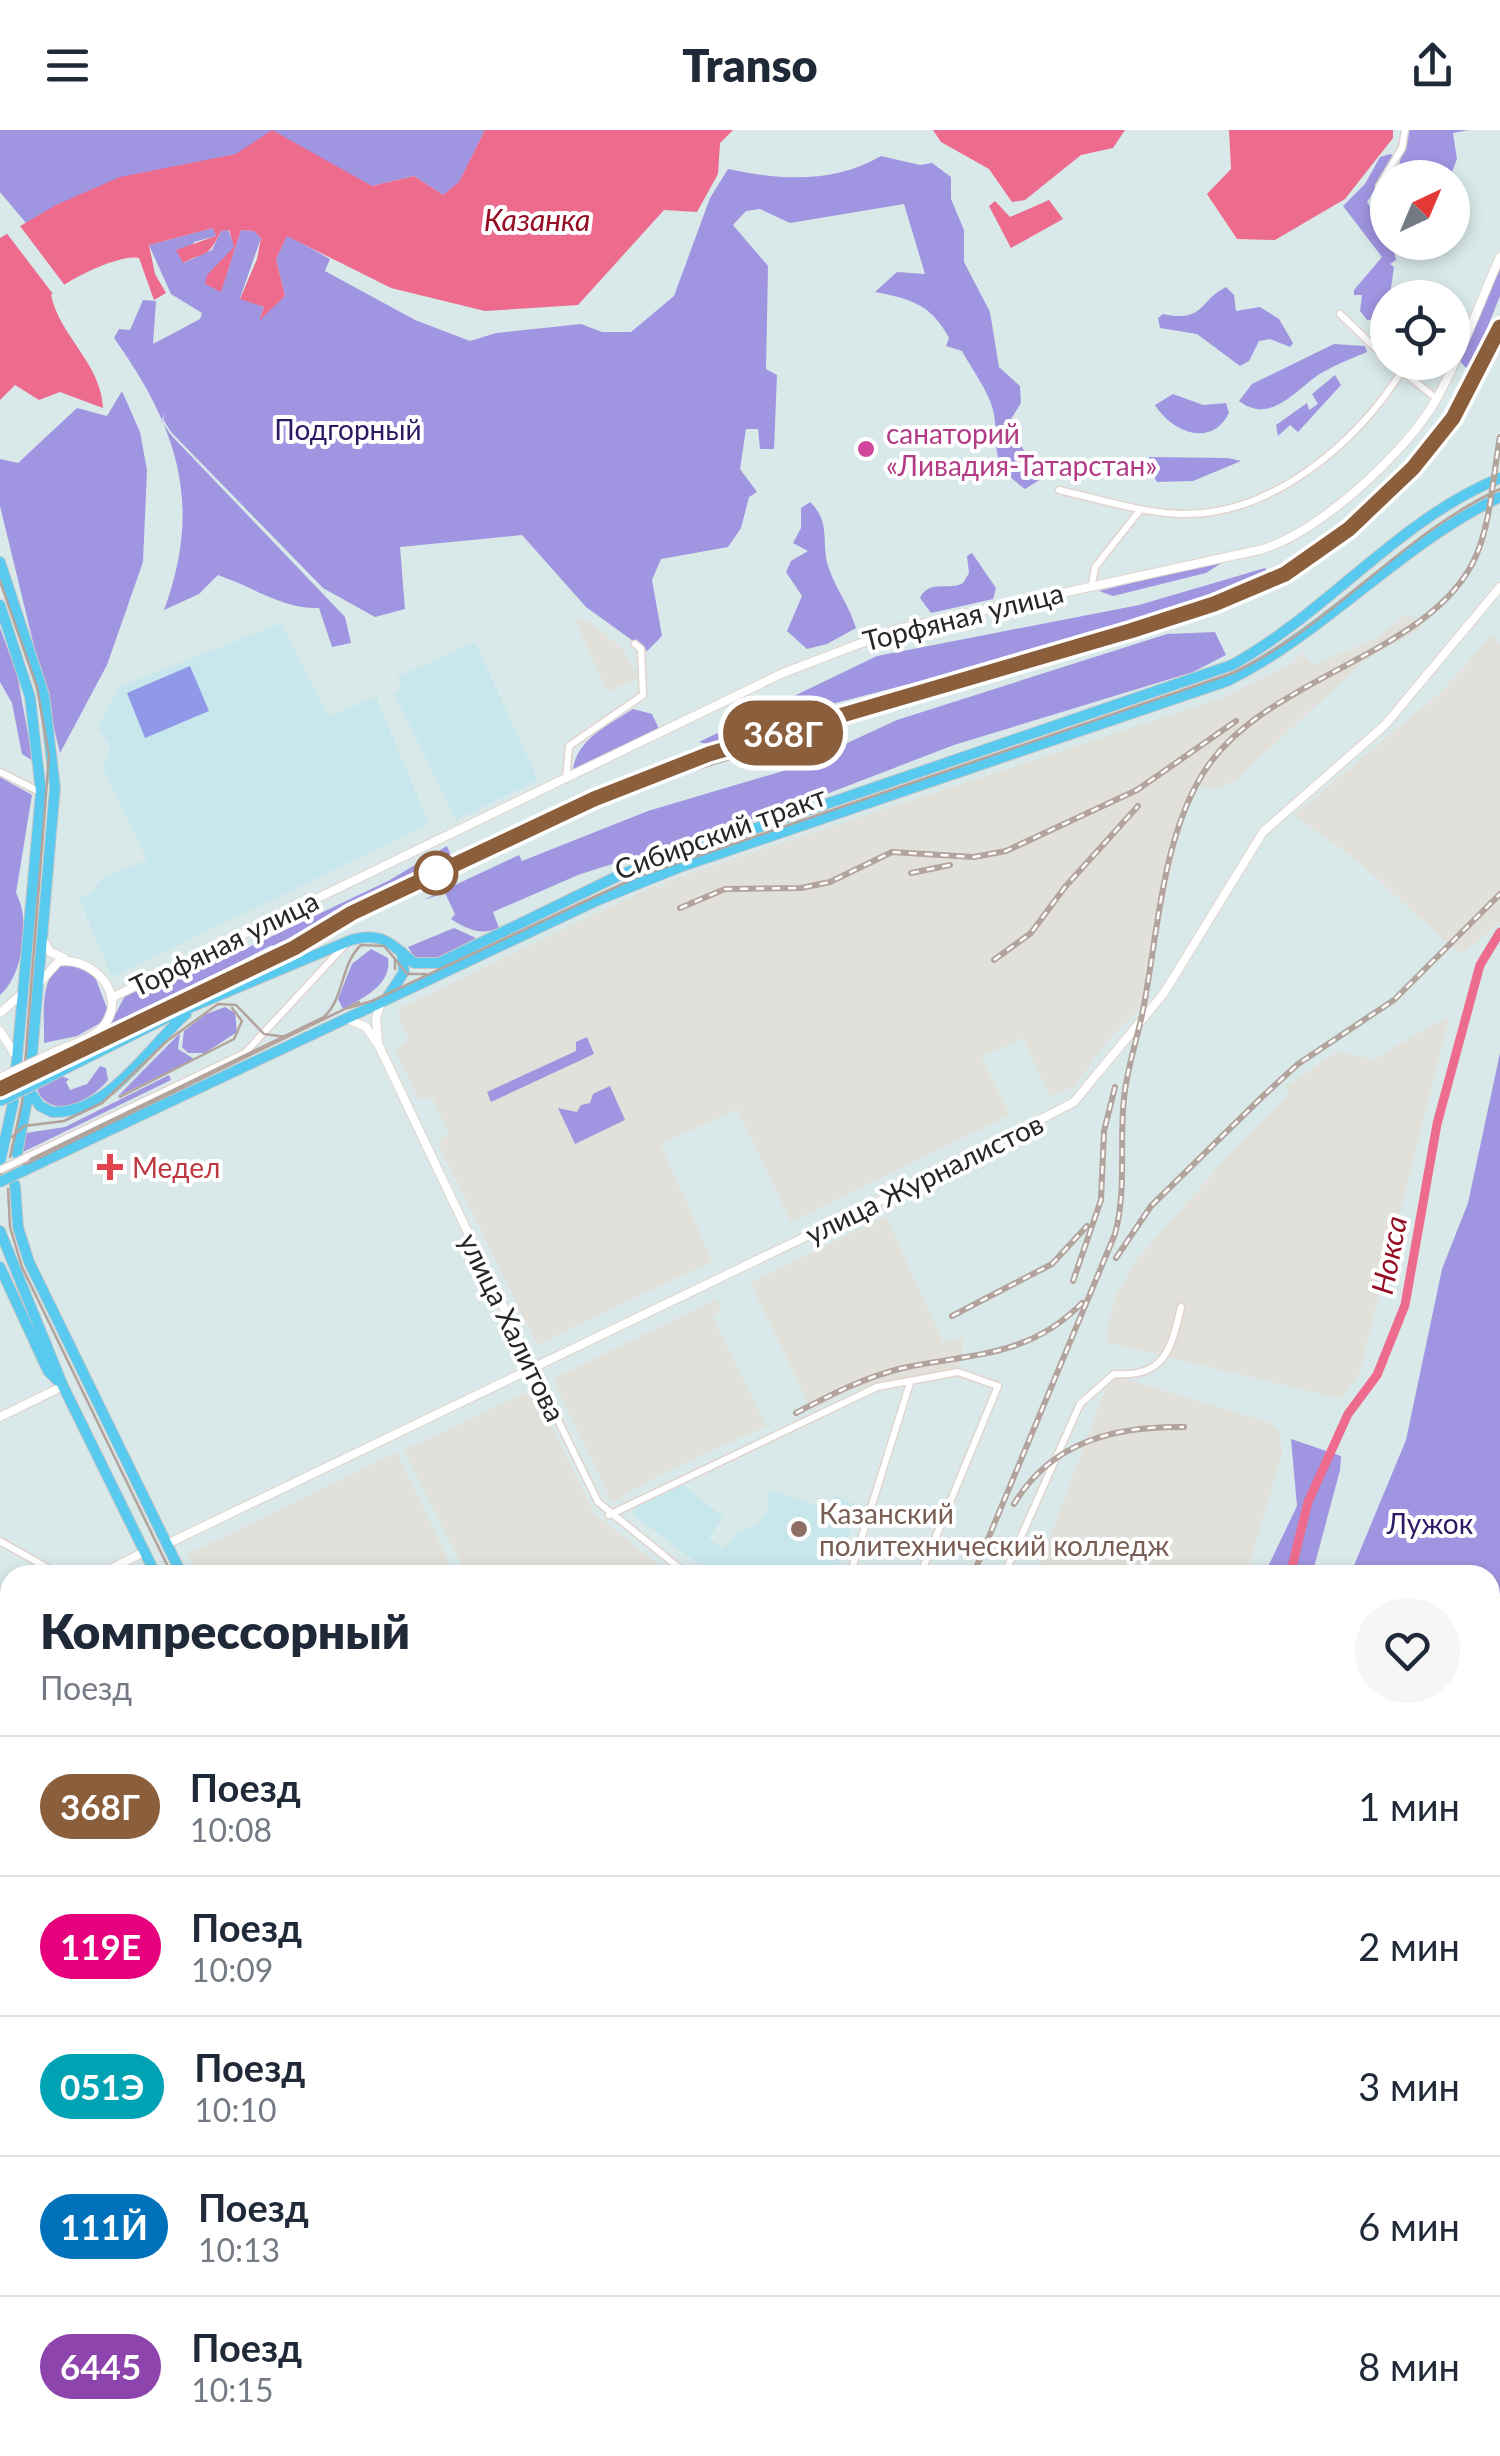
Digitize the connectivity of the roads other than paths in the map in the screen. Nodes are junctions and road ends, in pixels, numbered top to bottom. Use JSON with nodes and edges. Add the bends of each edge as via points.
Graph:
{"nodes":[{"id":1,"x":1405,"y":130,"type":"edge"},
{"id":2,"x":1395,"y":160,"type":"edge"},
{"id":3,"x":1500,"y":258,"type":"edge"},
{"id":4,"x":1340,"y":314,"type":"dead end"},
{"id":5,"x":1370,"y":343,"type":"edge"},
{"id":6,"x":1395,"y":380,"type":"edge"},
{"id":7,"x":1413,"y":380,"type":"edge"},
{"id":8,"x":1436,"y":400,"type":"junction"},
{"id":9,"x":1500,"y":478,"type":"edge"},
{"id":10,"x":1060,"y":490,"type":"dead end"},
{"id":11,"x":1500,"y":497,"type":"edge"},
{"id":12,"x":1141,"y":509,"type":"junction"},
{"id":13,"x":0,"y":562,"type":"edge"},
{"id":14,"x":1092,"y":584,"type":"junction"},
{"id":15,"x":1500,"y":587,"type":"edge"},
{"id":16,"x":0,"y":605,"type":"edge"},
{"id":17,"x":636,"y":644,"type":"dead end"},
{"id":18,"x":0,"y":772,"type":"edge"},
{"id":19,"x":566,"y":780,"type":"junction"},
{"id":20,"x":41,"y":792,"type":"junction"},
{"id":21,"x":41,"y":936,"type":"junction"},
{"id":22,"x":348,"y":942,"type":"junction"},
{"id":23,"x":401,"y":951,"type":"junction"},
{"id":24,"x":68,"y":960,"type":"junction"},
{"id":25,"x":23,"y":993,"type":"junction"},
{"id":26,"x":36,"y":994,"type":"junction"},
{"id":27,"x":111,"y":998,"type":"junction"},
{"id":28,"x":203,"y":1002,"type":"junction"},
{"id":29,"x":382,"y":1003,"type":"junction"},
{"id":30,"x":0,"y":1013,"type":"edge"},
{"id":31,"x":348,"y":1019,"type":"junction"},
{"id":32,"x":0,"y":1031,"type":"edge"},
{"id":33,"x":379,"y":1046,"type":"junction"},
{"id":34,"x":17,"y":1058,"type":"junction"},
{"id":35,"x":0,"y":1078,"type":"edge"},
{"id":36,"x":29,"y":1090,"type":"junction"},
{"id":37,"x":0,"y":1100,"type":"edge"},
{"id":38,"x":13,"y":1103,"type":"junction"},
{"id":39,"x":0,"y":1130,"type":"edge"},
{"id":40,"x":23,"y":1160,"type":"junction"},
{"id":41,"x":0,"y":1162,"type":"edge"},
{"id":42,"x":0,"y":1170,"type":"edge"},
{"id":43,"x":0,"y":1182,"type":"edge"},
{"id":44,"x":16,"y":1185,"type":"dead end"},
{"id":45,"x":0,"y":1230,"type":"edge"},
{"id":46,"x":0,"y":1267,"type":"edge"},
{"id":47,"x":1181,"y":1307,"type":"dead end"},
{"id":48,"x":532,"y":1367,"type":"junction"},
{"id":49,"x":910,"y":1383,"type":"junction"},
{"id":50,"x":63,"y":1386,"type":"junction"},
{"id":51,"x":0,"y":1417,"type":"edge"},
{"id":52,"x":609,"y":1515,"type":"junction"},
{"id":53,"x":0,"y":1541,"type":"edge"},
{"id":54,"x":167,"y":1544,"type":"junction"},
{"id":55,"x":144,"y":1552,"type":"junction"},
{"id":56,"x":42,"y":1565,"type":"edge"},
{"id":57,"x":119,"y":1565,"type":"edge"},
{"id":58,"x":151,"y":1565,"type":"edge"},
{"id":59,"x":177,"y":1565,"type":"edge"},
{"id":60,"x":675,"y":1565,"type":"edge"},
{"id":61,"x":853,"y":1565,"type":"edge"},
{"id":62,"x":924,"y":1565,"type":"edge"},
{"id":63,"x":1008,"y":1565,"type":"edge"}],
"edges":[{"from":1,"to":2,"type":"street"},
{"from":3,"to":8,"type":"street","name":"Торфяная улица"},
{"from":4,"to":5,"type":"street"},
{"from":6,"to":12,"type":"street","via":[[1350,440],[1292,478],[1226,509]]},
{"from":7,"to":8,"type":"street"},
{"from":8,"to":14,"type":"street","name":"Торфяная улица","via":[[1358,487],[1298,536]]},
{"from":9,"to":23,"type":"main road","name":"Сибирский тракт","via":[[1434,514],[1316,610],[1232,665],[622,874],[439,963],[422,966]]},
{"from":10,"to":12,"type":"street"},
{"from":11,"to":29,"type":"main road","name":"Сибирский тракт","via":[[1442,528],[1298,641],[1227,681],[680,867]]},
{"from":12,"to":14,"type":"street","via":[[1095,567]]},
{"from":13,"to":21,"type":"main road","via":[[36,665],[54,752]]},
{"from":14,"to":19,"type":"street","name":"Торфяная улица","via":[[875,635],[783,672]]},
{"from":15,"to":48,"type":"street","name":"улица Журналистов","via":[[1385,725],[1267,828],[1164,993],[1074,1102]]},
{"from":16,"to":20,"type":"main road","via":[[30,698]]},
{"from":17,"to":19,"type":"street","via":[[644,695],[570,746]]},
{"from":18,"to":20,"type":"street"},
{"from":19,"to":27,"type":"street","name":"Торфяная улица"},
{"from":20,"to":25,"type":"main road"},
{"from":21,"to":24,"type":"street","name":"Торфяная улица","via":[[50,952]]},
{"from":21,"to":26,"type":"main road"},
{"from":22,"to":23,"type":"main road","name":"Сибирский тракт","via":[[377,936]]},
{"from":22,"to":28,"type":"main road","name":"Сибирский тракт"},
{"from":22,"to":40,"type":"street","name":"Сибирский тракт","via":[[245,1053]]},
{"from":23,"to":29,"type":"main road","via":[[404,972]]},
{"from":24,"to":26,"type":"street","via":[[42,975]]},
{"from":24,"to":27,"type":"street","name":"Торфяная улица","via":[[92,966]]},
{"from":25,"to":30,"type":"street"},
{"from":25,"to":34,"type":"main road"},
{"from":26,"to":36,"type":"main road"},
{"from":27,"to":35,"type":"street","name":"Торфяная улица","bridge":true,"via":[[100,1030]]},
{"from":28,"to":36,"type":"main road","via":[[92,1100],[52,1112]]},
{"from":28,"to":37,"type":"main road","name":"Сибирский тракт","bridge":true},
{"from":29,"to":31,"type":"main road","name":"Сибирский тракт"},
{"from":29,"to":33,"type":"street"},
{"from":31,"to":33,"type":"street","via":[[366,1027]]},
{"from":31,"to":40,"type":"main road","name":"Сибирский тракт"},
{"from":32,"to":34,"type":"street"},
{"from":33,"to":48,"type":"street","name":"улица Халитова"},
{"from":34,"to":38,"type":"main road"},
{"from":36,"to":40,"type":"main road"},
{"from":38,"to":39,"type":"main road"},
{"from":38,"to":41,"type":"main road"},
{"from":40,"to":42,"type":"street","name":"Сибирский тракт","bridge":true},
{"from":40,"to":43,"type":"main road","name":"Сибирский тракт","bridge":true},
{"from":44,"to":54,"type":"main road","via":[[18,1227],[29,1262]]},
{"from":45,"to":50,"type":"main road"},
{"from":46,"to":50,"type":"main road","via":[[48,1371]]},
{"from":47,"to":63,"type":"street","via":[[1171,1348],[1160,1362],[1136,1376],[1114,1374],[1080,1404]]},
{"from":48,"to":52,"type":"street","name":"улица Халитова"},
{"from":48,"to":54,"type":"street","name":"улица Журналистов"},
{"from":49,"to":52,"type":"street","via":[[877,1387]]},
{"from":49,"to":61,"type":"street"},
{"from":49,"to":62,"type":"street","via":[[958,1372],[998,1386]]},
{"from":50,"to":51,"type":"street"},
{"from":50,"to":55,"type":"main road"},
{"from":52,"to":60,"type":"street","name":"улица Халитова"},
{"from":53,"to":56,"type":"street"},
{"from":54,"to":59,"type":"main road"},
{"from":55,"to":57,"type":"street"},
{"from":55,"to":58,"type":"main road"}]}
